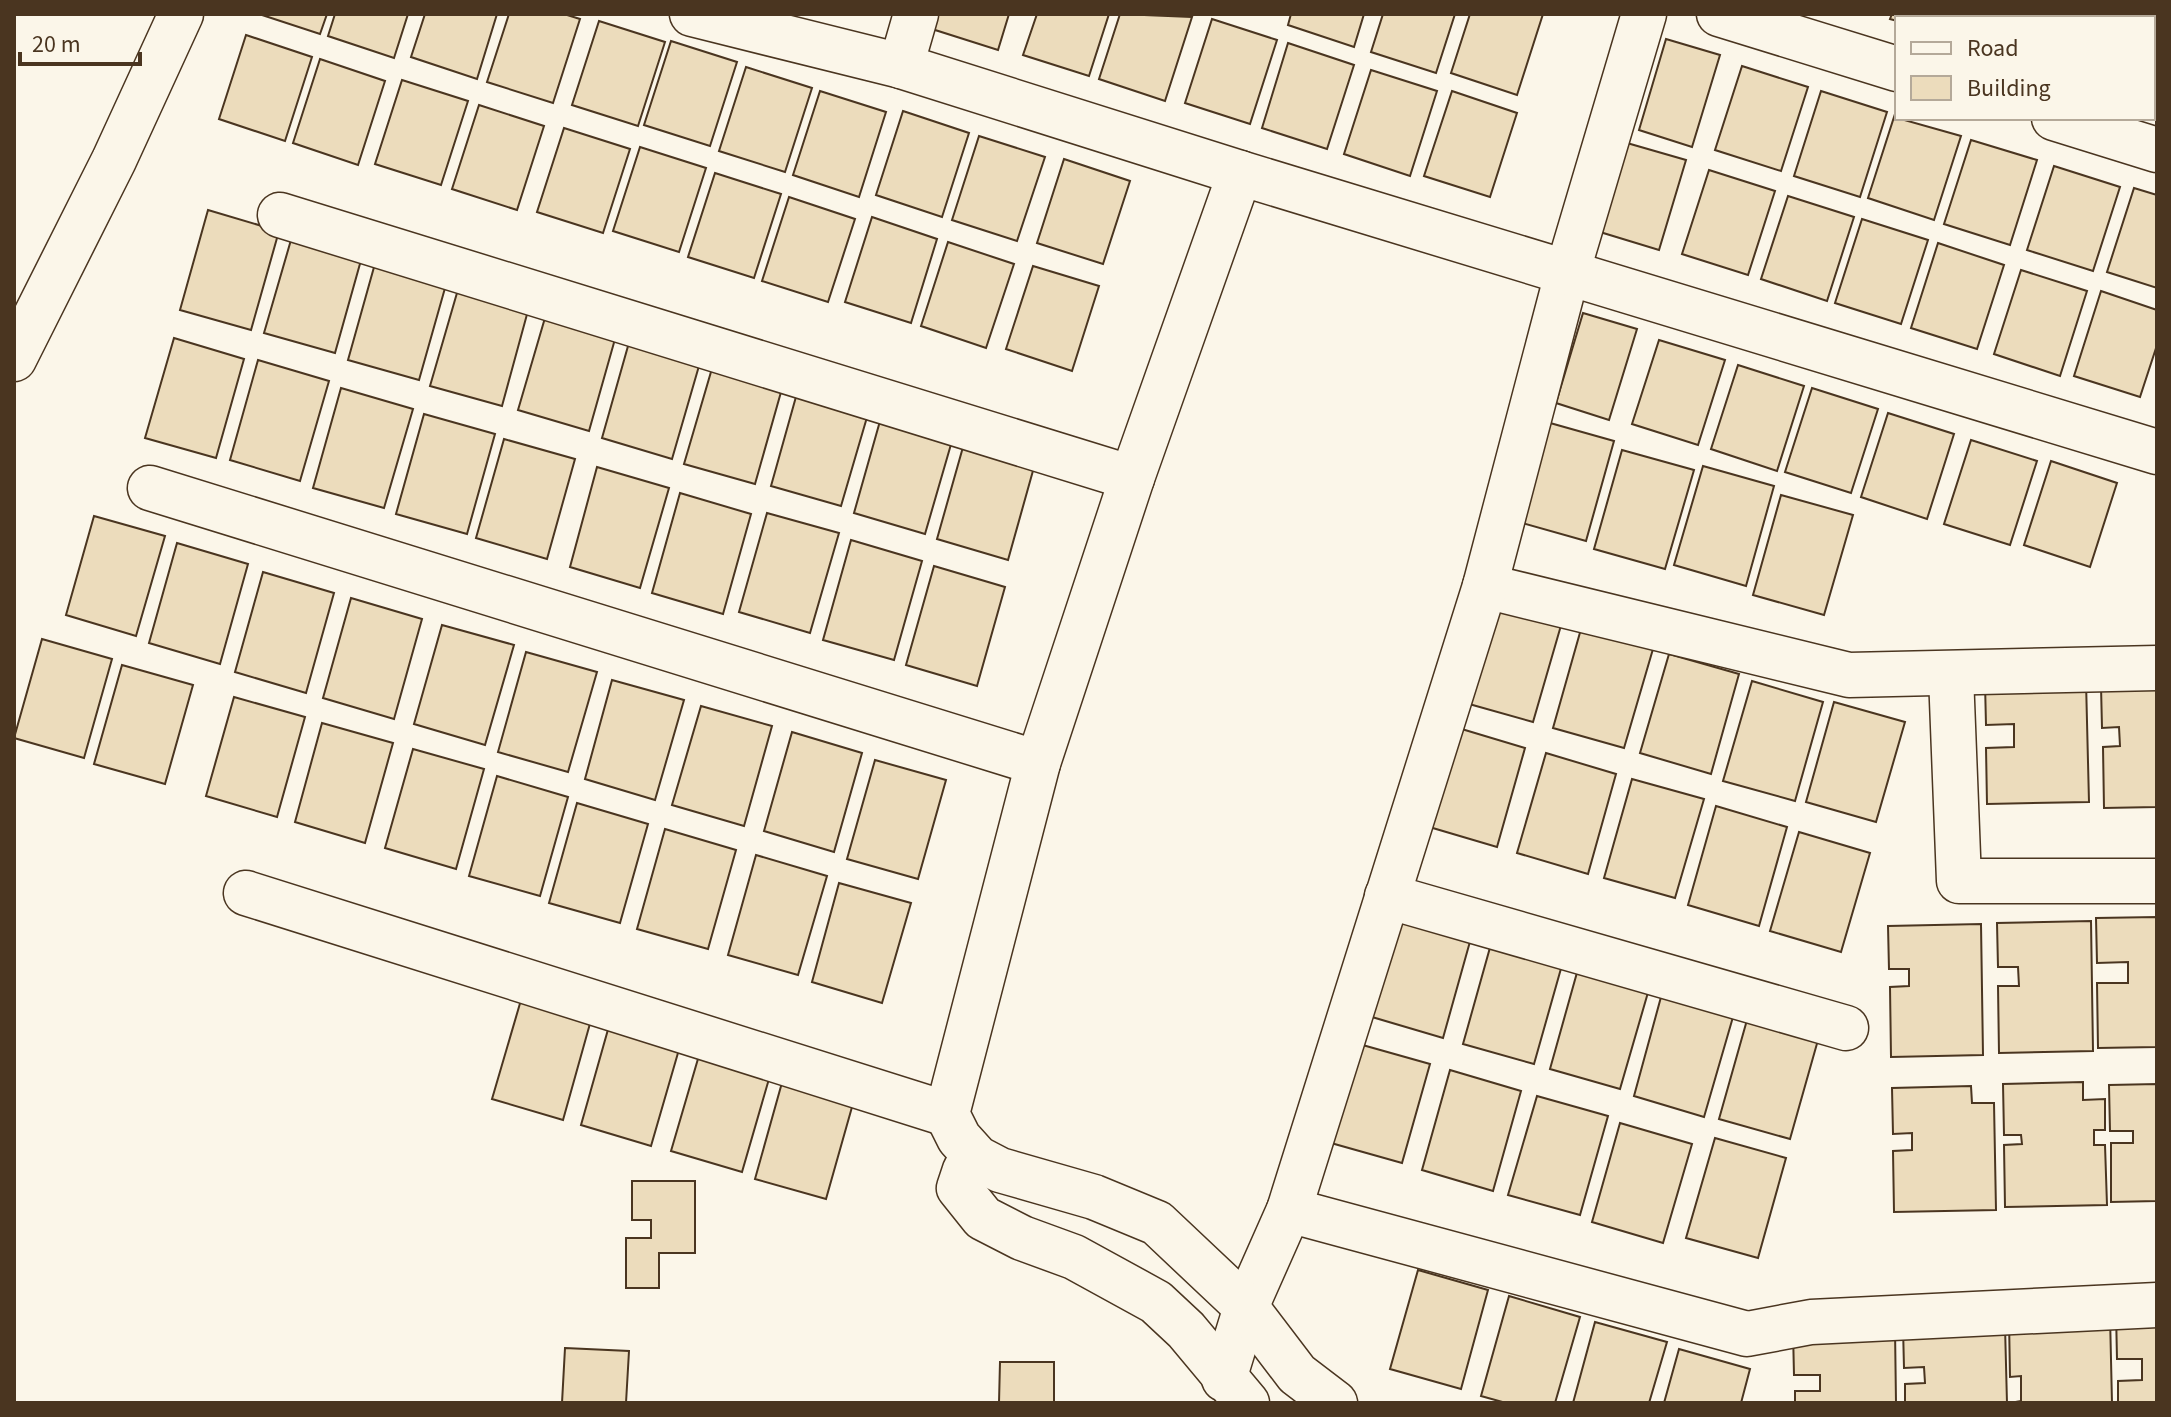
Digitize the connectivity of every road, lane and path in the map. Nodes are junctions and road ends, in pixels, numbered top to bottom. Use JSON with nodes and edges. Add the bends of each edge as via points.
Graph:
{"nodes":[{"id":1,"x":181,"y":14,"type":"edge"},
{"id":2,"x":692,"y":14,"type":"edge"},
{"id":3,"x":916,"y":14,"type":"edge"},
{"id":4,"x":1644,"y":14,"type":"edge"},
{"id":5,"x":1719,"y":14,"type":"edge"},
{"id":6,"x":901,"y":66,"type":"junction"},
{"id":7,"x":1895,"y":68,"type":"edge"},
{"id":8,"x":2060,"y":120,"type":"edge"},
{"id":9,"x":2157,"y":150,"type":"edge"},
{"id":10,"x":1240,"y":173,"type":"junction"},
{"id":11,"x":280,"y":215,"type":"dead end"},
{"id":12,"x":1568,"y":270,"type":"junction"},
{"id":13,"x":14,"y":359,"type":"edge"},
{"id":14,"x":2157,"y":452,"type":"edge"},
{"id":15,"x":1132,"y":478,"type":"junction"},
{"id":16,"x":150,"y":488,"type":"dead end"},
{"id":17,"x":1485,"y":586,"type":"junction"},
{"id":18,"x":2157,"y":668,"type":"edge"},
{"id":19,"x":1951,"y":675,"type":"junction"},
{"id":20,"x":1038,"y":763,"type":"junction"},
{"id":21,"x":2157,"y":881,"type":"edge"},
{"id":22,"x":246,"y":893,"type":"dead end"},
{"id":23,"x":1387,"y":896,"type":"junction"},
{"id":24,"x":1846,"y":1028,"type":"dead end"},
{"id":25,"x":947,"y":1114,"type":"junction"},
{"id":26,"x":977,"y":1158,"type":"junction"},
{"id":27,"x":1289,"y":1210,"type":"junction"},
{"id":28,"x":2157,"y":1305,"type":"edge"},
{"id":29,"x":1246,"y":1307,"type":"junction"},
{"id":30,"x":1235,"y":1391,"type":"edge"},
{"id":31,"x":1335,"y":1403,"type":"edge"}],
"edges":[{"from":1,"to":13,"type":"street"},
{"from":2,"to":6,"type":"street"},
{"from":3,"to":6,"type":"street"},
{"from":4,"to":12,"type":"street"},
{"from":5,"to":7,"type":"street"},
{"from":6,"to":10,"type":"street"},
{"from":8,"to":9,"type":"street"},
{"from":10,"to":12,"type":"street"},
{"from":10,"to":15,"type":"street"},
{"from":11,"to":15,"type":"street"},
{"from":12,"to":14,"type":"street"},
{"from":12,"to":17,"type":"street"},
{"from":15,"to":20,"type":"street"},
{"from":16,"to":20,"type":"street"},
{"from":17,"to":19,"type":"street","via":[[1849,675]]},
{"from":17,"to":23,"type":"street"},
{"from":18,"to":19,"type":"street"},
{"from":19,"to":21,"type":"street","via":[[1959,881]]},
{"from":20,"to":25,"type":"street"},
{"from":22,"to":25,"type":"street"},
{"from":23,"to":24,"type":"street"},
{"from":23,"to":27,"type":"street"},
{"from":25,"to":26,"type":"street"},
{"from":26,"to":29,"type":"street","via":[[1157,1223]]},
{"from":26,"to":30,"type":"street","via":[[965,1170],[959,1188],[983,1218],[1074,1257],[1156,1302]]},
{"from":27,"to":28,"type":"street","via":[[1747,1334],[1811,1322]]},
{"from":27,"to":29,"type":"street"},
{"from":29,"to":30,"type":"street"},
{"from":29,"to":31,"type":"street","via":[[1297,1374]]}]}
